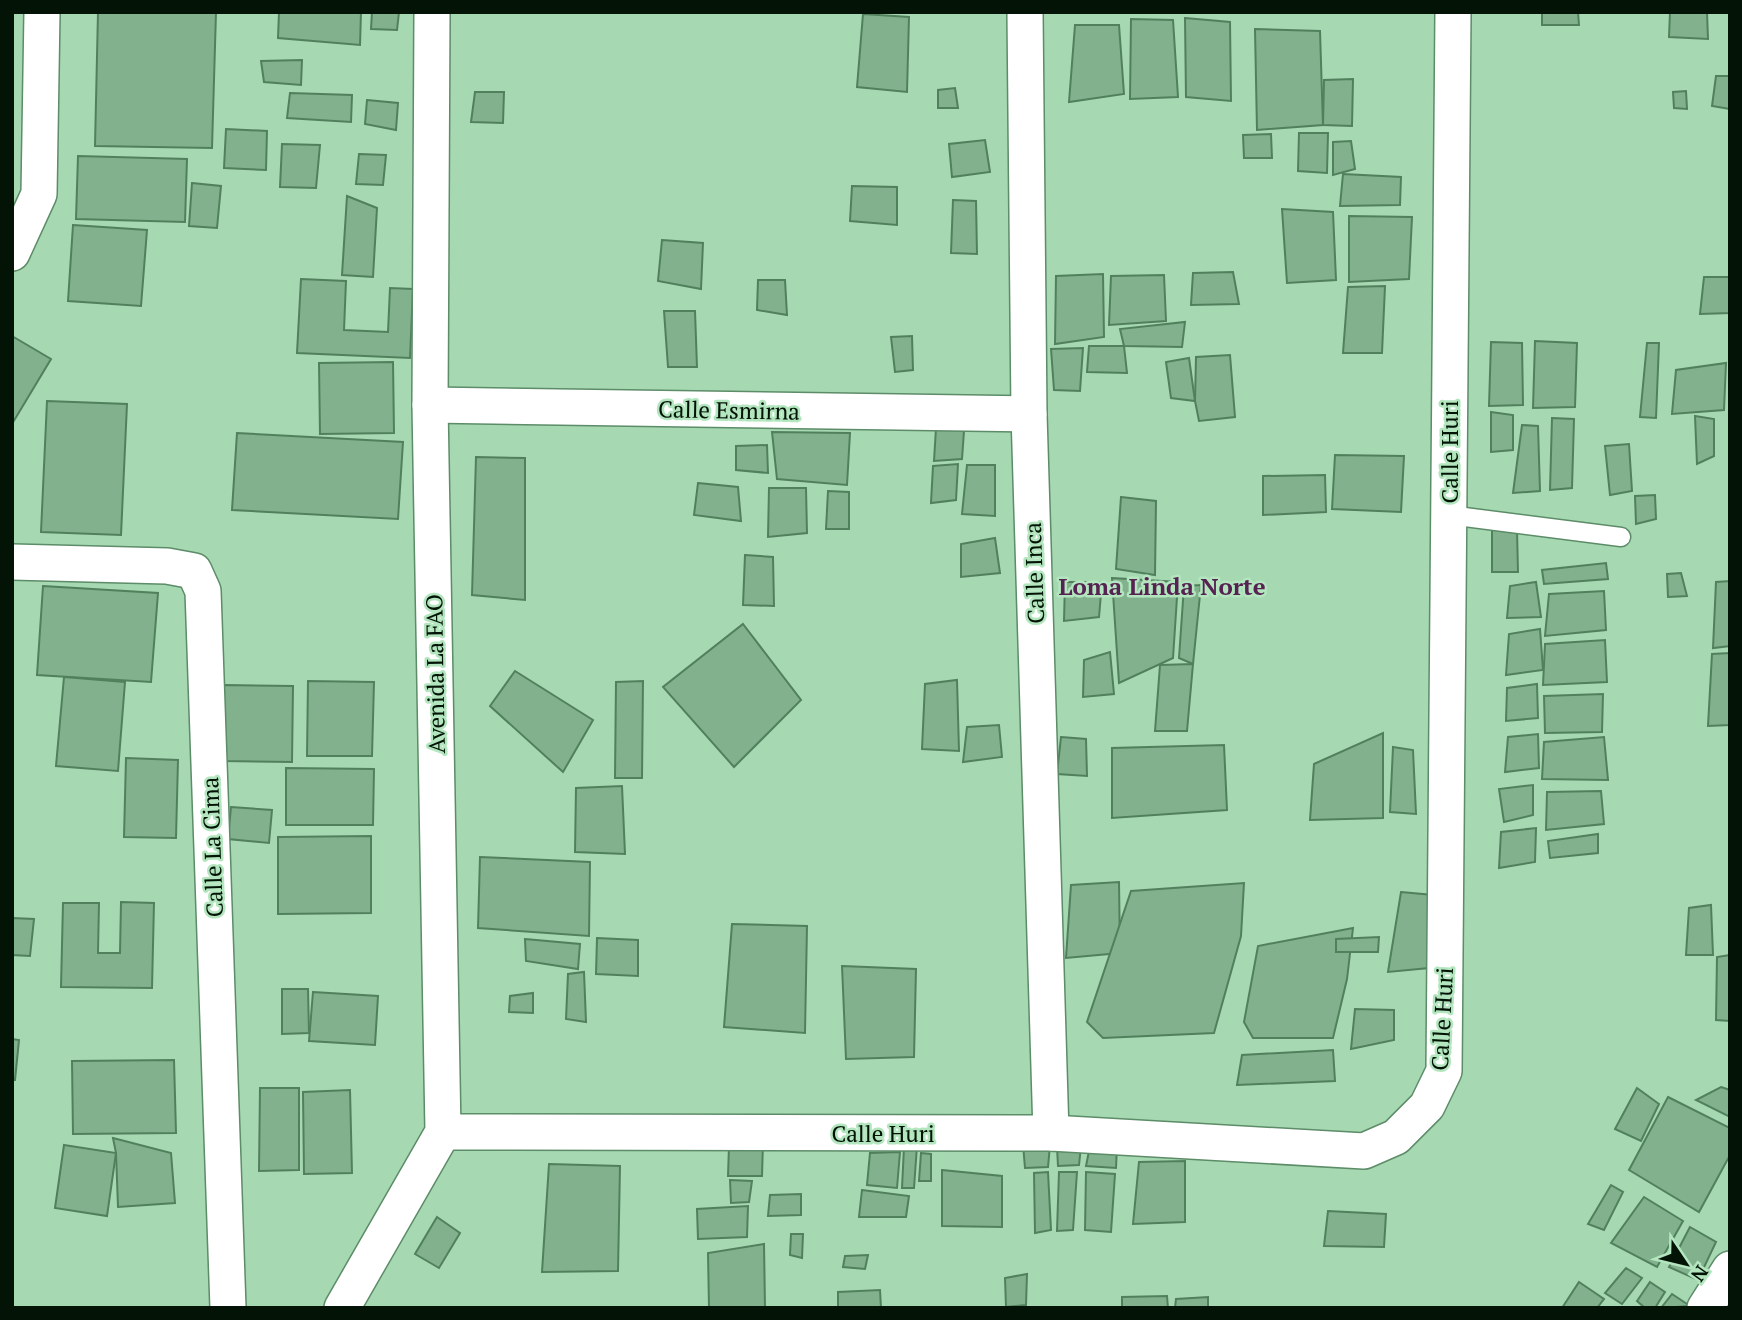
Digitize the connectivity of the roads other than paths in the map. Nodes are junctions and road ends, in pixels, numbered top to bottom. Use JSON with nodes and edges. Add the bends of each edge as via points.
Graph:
{"nodes":[{"id":1,"x":42,"y":12,"type":"edge"},
{"id":2,"x":432,"y":12,"type":"edge"},
{"id":3,"x":1025,"y":12,"type":"edge"},
{"id":4,"x":1453,"y":12,"type":"edge"},
{"id":5,"x":12,"y":253,"type":"edge"},
{"id":6,"x":430,"y":405,"type":"junction"},
{"id":7,"x":1029,"y":414,"type":"junction"},
{"id":8,"x":1449,"y":515,"type":"junction"},
{"id":9,"x":1621,"y":537,"type":"dead end"},
{"id":10,"x":12,"y":562,"type":"edge"},
{"id":11,"x":443,"y":1132,"type":"junction"},
{"id":12,"x":1051,"y":1133,"type":"junction"},
{"id":13,"x":1730,"y":1269,"type":"edge"},
{"id":14,"x":228,"y":1308,"type":"edge"},
{"id":15,"x":342,"y":1308,"type":"edge"},
{"id":16,"x":1705,"y":1308,"type":"edge"}],
"edges":[{"from":1,"to":5,"type":"street","via":[[39,194]]},
{"from":2,"to":6,"type":"street","name":"Avenida La FAO"},
{"from":3,"to":7,"type":"street","name":"Calle Inca"},
{"from":4,"to":8,"type":"street","name":"Calle Huri"},
{"from":6,"to":7,"type":"street","name":"Calle Esmirna"},
{"from":6,"to":11,"type":"street","name":"Avenida La FAO"},
{"from":7,"to":12,"type":"street","name":"Calle Inca"},
{"from":8,"to":9,"type":"lane"},
{"from":8,"to":12,"type":"street","name":"Calle Huri","via":[[1444,1071],[1427,1106],[1396,1137],[1364,1150]]},
{"from":10,"to":14,"type":"street","name":"Calle La Cima","via":[[167,566],[194,571],[203,591]]},
{"from":11,"to":12,"type":"street","name":"Calle Huri"},
{"from":11,"to":15,"type":"street"},
{"from":13,"to":16,"type":"street"}]}
